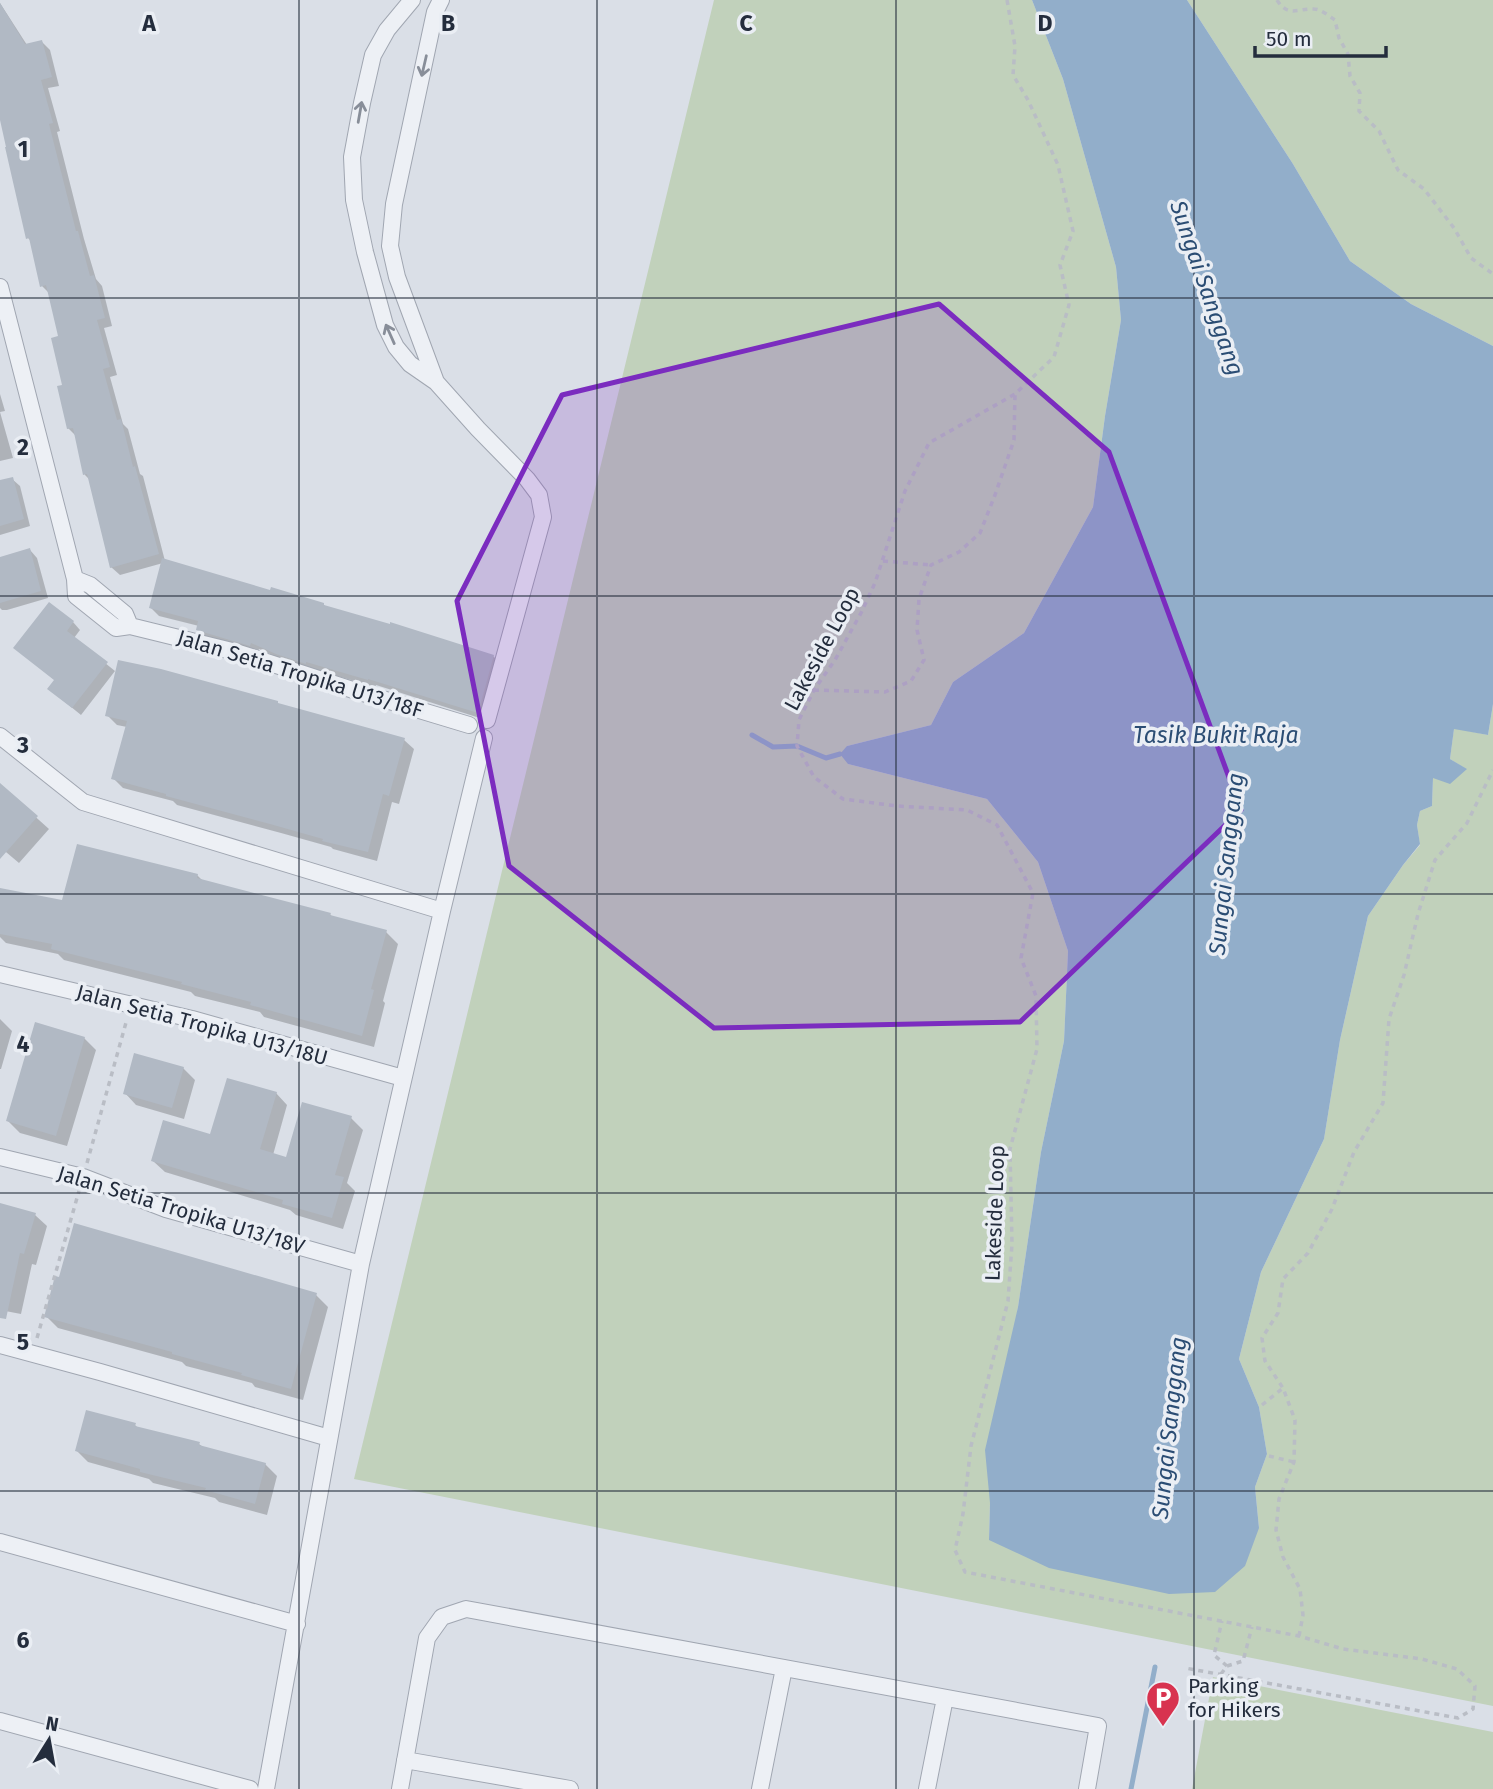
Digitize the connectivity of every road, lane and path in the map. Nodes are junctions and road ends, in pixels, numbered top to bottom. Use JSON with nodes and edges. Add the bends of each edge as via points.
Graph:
{"nodes":[{"id":1,"x":412,"y":0,"type":"edge"},
{"id":2,"x":441,"y":0,"type":"edge"},
{"id":3,"x":1007,"y":0,"type":"edge"},
{"id":4,"x":1277,"y":0,"type":"edge"},
{"id":5,"x":1493,"y":274,"type":"edge"},
{"id":6,"x":0,"y":288,"type":"edge"},
{"id":7,"x":436,"y":382,"type":"junction"},
{"id":8,"x":1015,"y":394,"type":"junction"},
{"id":9,"x":883,"y":561,"type":"junction"},
{"id":10,"x":932,"y":565,"type":"junction"},
{"id":11,"x":814,"y":690,"type":"junction"},
{"id":12,"x":487,"y":720,"type":"junction"},
{"id":13,"x":469,"y":725,"type":"junction"},
{"id":14,"x":0,"y":736,"type":"edge"},
{"id":15,"x":484,"y":738,"type":"junction"},
{"id":16,"x":1493,"y":770,"type":"edge"},
{"id":17,"x":442,"y":911,"type":"junction"},
{"id":18,"x":0,"y":974,"type":"edge"},
{"id":19,"x":131,"y":1004,"type":"junction"},
{"id":20,"x":403,"y":1078,"type":"junction"},
{"id":21,"x":0,"y":1157,"type":"edge"},
{"id":22,"x":83,"y":1177,"type":"junction"},
{"id":23,"x":361,"y":1264,"type":"junction"},
{"id":24,"x":0,"y":1345,"type":"edge"},
{"id":25,"x":32,"y":1353,"type":"junction"},
{"id":26,"x":1283,"y":1388,"type":"junction"},
{"id":27,"x":1262,"y":1405,"type":"dead end"},
{"id":28,"x":329,"y":1438,"type":"junction"},
{"id":29,"x":1269,"y":1456,"type":"dead end"},
{"id":30,"x":1294,"y":1462,"type":"junction"},
{"id":31,"x":0,"y":1542,"type":"edge"},
{"id":32,"x":1222,"y":1621,"type":"junction"},
{"id":33,"x":297,"y":1625,"type":"junction"},
{"id":34,"x":1252,"y":1627,"type":"junction"},
{"id":35,"x":1299,"y":1636,"type":"junction"},
{"id":36,"x":1227,"y":1666,"type":"junction"},
{"id":37,"x":784,"y":1668,"type":"junction"},
{"id":38,"x":1185,"y":1668,"type":"dead end"},
{"id":39,"x":1221,"y":1674,"type":"junction"},
{"id":40,"x":946,"y":1698,"type":"junction"},
{"id":41,"x":0,"y":1721,"type":"edge"},
{"id":42,"x":405,"y":1760,"type":"junction"},
{"id":43,"x":250,"y":1789,"type":"edge"},
{"id":44,"x":266,"y":1789,"type":"edge"},
{"id":45,"x":400,"y":1789,"type":"edge"},
{"id":46,"x":570,"y":1789,"type":"edge"},
{"id":47,"x":760,"y":1789,"type":"edge"},
{"id":48,"x":927,"y":1789,"type":"edge"},
{"id":49,"x":1087,"y":1789,"type":"edge"}],
"edges":[{"from":7,"to":1,"type":"street","one_way":true,"via":[[410,364],[385,325],[354,200],[352,157],[373,55]]},
{"from":2,"to":7,"type":"street","one_way":true,"via":[[394,204],[390,246]]},
{"from":3,"to":8,"type":"path","name":"Lakeside Loop","via":[[1015,46],[1013,75],[1058,165],[1073,231],[1060,265],[1069,305],[1054,357]]},
{"from":4,"to":5,"type":"path","via":[[1294,12],[1316,9],[1335,20],[1348,54],[1350,76],[1360,93],[1359,111],[1379,131],[1398,170],[1424,189],[1471,258]]},
{"from":6,"to":13,"type":"street","name":"Jalan Setia Tropika U13/18F","via":[[75,579],[90,585],[125,614],[130,626],[236,652]]},
{"from":7,"to":12,"type":"street","via":[[527,479],[538,495],[543,517]]},
{"from":8,"to":9,"type":"path","name":"Lakeside Loop","via":[[929,443],[905,491]]},
{"from":8,"to":10,"type":"path","via":[[1014,440],[980,533],[958,552]]},
{"from":9,"to":10,"type":"path"},
{"from":9,"to":11,"type":"path","name":"Lakeside Loop","via":[[861,613]]},
{"from":10,"to":11,"type":"path","via":[[919,599],[917,630],[925,660],[911,681],[885,692]]},
{"from":11,"to":32,"type":"path","name":"Lakeside Loop","via":[[799,720],[797,746],[814,777],[843,799],[967,810],[997,825],[1033,893],[1021,958],[1036,996],[1037,1049],[1010,1149],[1008,1301],[971,1446],[955,1550],[965,1572]]},
{"from":12,"to":13,"type":"street","via":[[477,718]]},
{"from":12,"to":15,"type":"street","via":[[491,730]]},
{"from":13,"to":15,"type":"street","via":[[471,735]]},
{"from":14,"to":17,"type":"street","via":[[83,802]]},
{"from":15,"to":17,"type":"street"},
{"from":16,"to":26,"type":"path","via":[[1467,823],[1435,860],[1389,1019],[1382,1102],[1308,1254],[1283,1279],[1278,1313],[1262,1338],[1265,1361]]},
{"from":17,"to":20,"type":"street"},
{"from":18,"to":19,"type":"street","name":"Jalan Setia Tropika U13/18U"},
{"from":19,"to":20,"type":"street","name":"Jalan Setia Tropika U13/18U"},
{"from":19,"to":22,"type":"path"},
{"from":20,"to":23,"type":"street"},
{"from":21,"to":22,"type":"street","name":"Jalan Setia Tropika U13/18V"},
{"from":22,"to":23,"type":"street","name":"Jalan Setia Tropika U13/18V","via":[[166,1209]]},
{"from":22,"to":25,"type":"path"},
{"from":23,"to":28,"type":"street"},
{"from":24,"to":25,"type":"street"},
{"from":25,"to":28,"type":"street"},
{"from":26,"to":27,"type":"path"},
{"from":26,"to":30,"type":"path","via":[[1295,1420]]},
{"from":28,"to":33,"type":"street"},
{"from":29,"to":30,"type":"path"},
{"from":30,"to":35,"type":"path","via":[[1279,1499],[1276,1530],[1283,1557],[1300,1589],[1303,1615]]},
{"from":31,"to":33,"type":"street"},
{"from":32,"to":34,"type":"path"},
{"from":32,"to":36,"type":"path","via":[[1214,1655]]},
{"from":33,"to":44,"type":"street"},
{"from":34,"to":35,"type":"path"},
{"from":34,"to":36,"type":"path","via":[[1243,1661]]},
{"from":35,"to":39,"type":"path","via":[[1343,1649],[1422,1659],[1457,1669],[1475,1686],[1474,1709],[1458,1718]]},
{"from":36,"to":39,"type":"path"},
{"from":37,"to":40,"type":"street"},
{"from":37,"to":42,"type":"street","via":[[466,1609],[442,1617],[427,1638]]},
{"from":37,"to":47,"type":"street"},
{"from":38,"to":39,"type":"path"},
{"from":40,"to":48,"type":"street"},
{"from":40,"to":49,"type":"street","via":[[1098,1726]]},
{"from":41,"to":43,"type":"street"},
{"from":42,"to":45,"type":"street"},
{"from":42,"to":46,"type":"street"}]}
